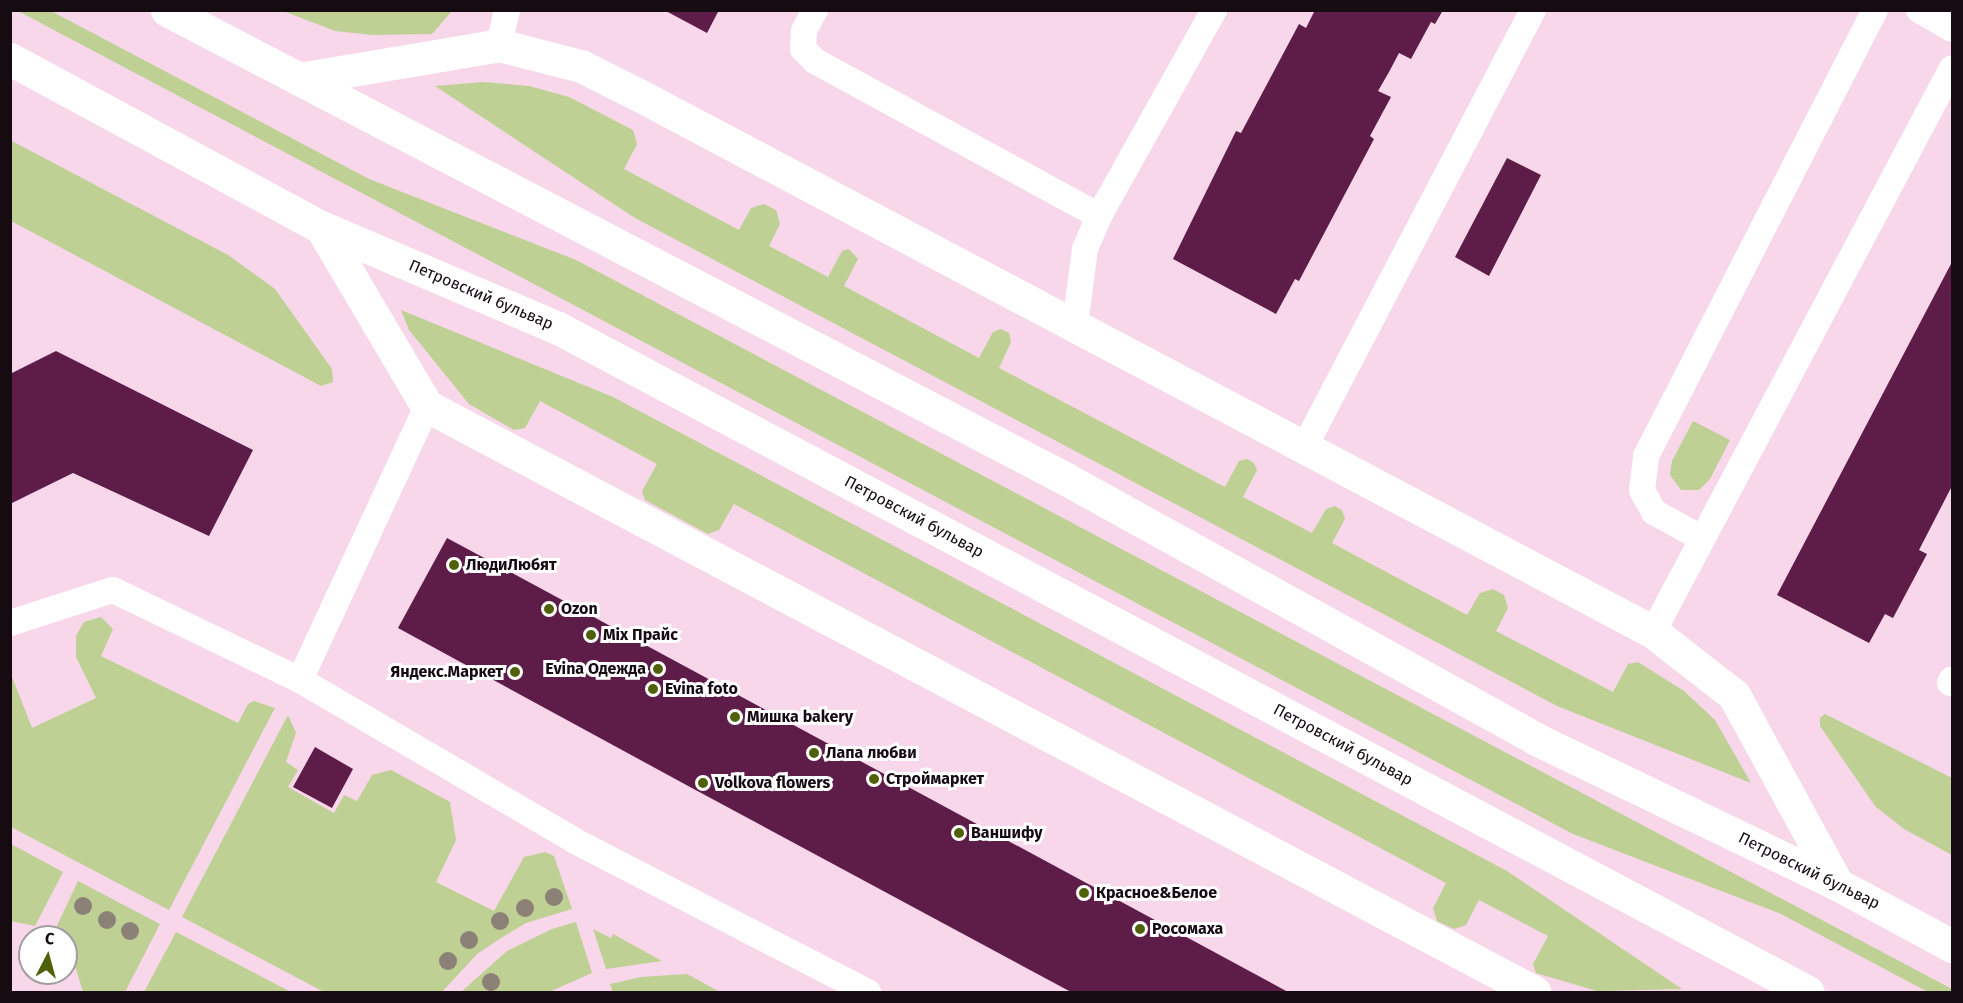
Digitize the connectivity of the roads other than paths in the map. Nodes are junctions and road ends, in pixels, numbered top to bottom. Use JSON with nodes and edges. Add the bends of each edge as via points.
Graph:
{"nodes":[{"id":1,"x":167,"y":10,"type":"edge"},
{"id":2,"x":507,"y":10,"type":"edge"},
{"id":3,"x":815,"y":10,"type":"edge"},
{"id":4,"x":1214,"y":10,"type":"edge"},
{"id":5,"x":1533,"y":10,"type":"edge"},
{"id":6,"x":1875,"y":10,"type":"edge"},
{"id":7,"x":1919,"y":10,"type":"edge"},
{"id":8,"x":1953,"y":29,"type":"edge"},
{"id":9,"x":499,"y":45,"type":"junction"},
{"id":10,"x":10,"y":60,"type":"edge"},
{"id":11,"x":1953,"y":68,"type":"edge"},
{"id":12,"x":298,"y":79,"type":"junction"},
{"id":13,"x":1099,"y":216,"type":"junction"},
{"id":14,"x":321,"y":227,"type":"junction"},
{"id":15,"x":1075,"y":325,"type":"junction"},
{"id":16,"x":427,"y":406,"type":"junction"},
{"id":17,"x":1305,"y":448,"type":"junction"},
{"id":18,"x":1701,"y":538,"type":"junction"},
{"id":19,"x":10,"y":623,"type":"edge"},
{"id":20,"x":1653,"y":632,"type":"junction"},
{"id":21,"x":300,"y":680,"type":"junction"},
{"id":22,"x":1837,"y":884,"type":"junction"},
{"id":23,"x":1953,"y":945,"type":"edge"},
{"id":24,"x":868,"y":993,"type":"edge"},
{"id":25,"x":1534,"y":993,"type":"edge"},
{"id":26,"x":1808,"y":993,"type":"edge"}],
"edges":[{"from":1,"to":12,"type":"street","name":"Петровский бульвар"},
{"from":2,"to":9,"type":"lane"},
{"from":3,"to":13,"type":"lane","via":[[804,31],[803,49],[815,61]]},
{"from":4,"to":13,"type":"lane"},
{"from":5,"to":17,"type":"lane"},
{"from":6,"to":18,"type":"lane","via":[[1646,456],[1642,490],[1654,512]]},
{"from":7,"to":8,"type":"lane"},
{"from":9,"to":12,"type":"street"},
{"from":9,"to":15,"type":"street","via":[[581,66]]},
{"from":10,"to":14,"type":"street","name":"Петровский бульвар"},
{"from":11,"to":18,"type":"lane"},
{"from":12,"to":22,"type":"street","name":"Петровский бульвар","via":[[1066,479],[1540,741]]},
{"from":13,"to":15,"type":"lane","via":[[1085,249]]},
{"from":14,"to":16,"type":"street"},
{"from":14,"to":26,"type":"street","name":"Петровский бульвар","via":[[558,328]]},
{"from":15,"to":17,"type":"street"},
{"from":16,"to":21,"type":"lane"},
{"from":16,"to":25,"type":"street"},
{"from":17,"to":20,"type":"street"},
{"from":18,"to":20,"type":"lane"},
{"from":19,"to":21,"type":"lane","via":[[113,590]]},
{"from":20,"to":22,"type":"street","via":[[1734,695]]},
{"from":21,"to":24,"type":"lane","via":[[576,841]]},
{"from":22,"to":23,"type":"street","name":"Петровский бульвар"}]}
